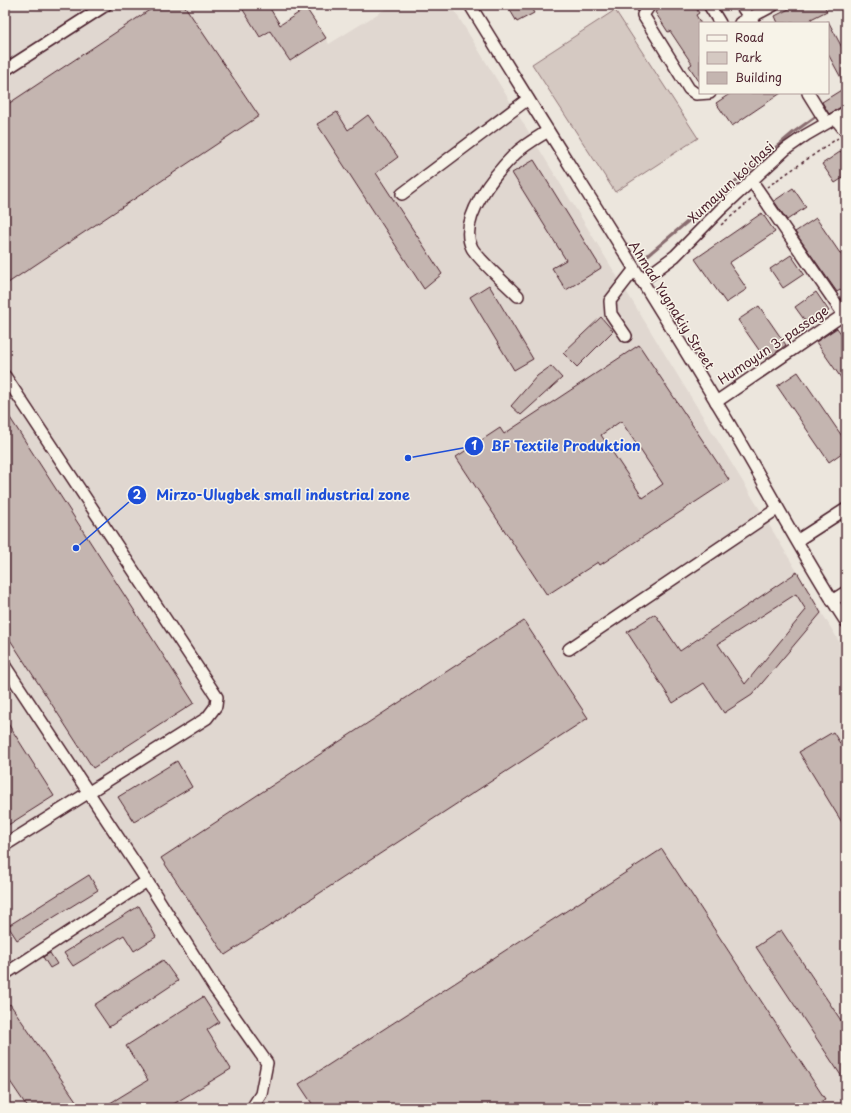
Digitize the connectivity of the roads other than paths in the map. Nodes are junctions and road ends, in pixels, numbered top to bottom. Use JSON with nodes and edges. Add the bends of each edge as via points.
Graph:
{"nodes":[{"id":1,"x":106,"y":5,"type":"edge"},
{"id":2,"x":470,"y":5,"type":"edge"},
{"id":3,"x":650,"y":5,"type":"edge"},
{"id":4,"x":709,"y":5,"type":"edge"},
{"id":5,"x":741,"y":5,"type":"edge"},
{"id":6,"x":774,"y":5,"type":"edge"},
{"id":7,"x":747,"y":21,"type":"edge"},
{"id":8,"x":719,"y":22,"type":"edge"},
{"id":9,"x":5,"y":70,"type":"edge"},
{"id":10,"x":699,"y":94,"type":"edge"},
{"id":11,"x":809,"y":94,"type":"edge"},
{"id":12,"x":528,"y":99,"type":"junction"},
{"id":13,"x":846,"y":112,"type":"edge"},
{"id":14,"x":831,"y":120,"type":"junction"},
{"id":15,"x":548,"y":131,"type":"junction"},
{"id":16,"x":843,"y":135,"type":"edge"},
{"id":17,"x":751,"y":180,"type":"junction"},
{"id":18,"x":402,"y":194,"type":"dead end"},
{"id":19,"x":634,"y":270,"type":"junction"},
{"id":20,"x":641,"y":281,"type":"junction"},
{"id":21,"x":518,"y":296,"type":"dead end"},
{"id":22,"x":845,"y":315,"type":"edge"},
{"id":23,"x":626,"y":336,"type":"dead end"},
{"id":24,"x":5,"y":376,"type":"edge"},
{"id":25,"x":716,"y":402,"type":"junction"},
{"id":26,"x":846,"y":509,"type":"edge"},
{"id":27,"x":777,"y":510,"type":"junction"},
{"id":28,"x":798,"y":540,"type":"junction"},
{"id":29,"x":846,"y":592,"type":"edge"},
{"id":30,"x":832,"y":601,"type":"junction"},
{"id":31,"x":846,"y":622,"type":"edge"},
{"id":32,"x":569,"y":649,"type":"dead end"},
{"id":33,"x":5,"y":666,"type":"edge"},
{"id":34,"x":88,"y":791,"type":"junction"},
{"id":35,"x":5,"y":845,"type":"edge"},
{"id":36,"x":147,"y":881,"type":"junction"},
{"id":37,"x":5,"y":974,"type":"edge"},
{"id":38,"x":252,"y":1108,"type":"edge"}],
"edges":[{"from":1,"to":9,"type":"street"},
{"from":2,"to":12,"type":"street","name":"Ahmad Yugnakiy Street"},
{"from":3,"to":10,"type":"street","via":[[643,15],[689,89]]},
{"from":4,"to":8,"type":"street"},
{"from":5,"to":7,"type":"street"},
{"from":6,"to":7,"type":"street"},
{"from":11,"to":14,"type":"street"},
{"from":12,"to":15,"type":"street","name":"Ahmad Yugnakiy Street"},
{"from":12,"to":18,"type":"street"},
{"from":13,"to":14,"type":"street","name":"Xumayun ko'chasi"},
{"from":14,"to":16,"type":"street"},
{"from":14,"to":17,"type":"street","name":"Xumayun ko'chasi","via":[[796,141]]},
{"from":15,"to":19,"type":"street","name":"Ahmad Yugnakiy Street"},
{"from":15,"to":21,"type":"street","via":[[516,153],[480,198],[467,229],[472,249]]},
{"from":17,"to":20,"type":"street","name":"Xumayun ko'chasi","via":[[675,256]]},
{"from":17,"to":22,"type":"street"},
{"from":19,"to":20,"type":"street","name":"Ahmad Yugnakiy Street"},
{"from":19,"to":23,"type":"street","via":[[610,301],[611,314]]},
{"from":20,"to":25,"type":"street","name":"Ahmad Yugnakiy Street"},
{"from":22,"to":25,"type":"street","name":"Humoyun 3-passage"},
{"from":24,"to":34,"type":"street","via":[[217,697],[216,706],[207,718]]},
{"from":25,"to":27,"type":"street","name":"Ahmad Yugnakiy Street"},
{"from":26,"to":28,"type":"street"},
{"from":27,"to":28,"type":"street","name":"Ahmad Yugnakiy Street"},
{"from":27,"to":32,"type":"street"},
{"from":28,"to":30,"type":"street","name":"Ahmad Yugnakiy Street"},
{"from":29,"to":30,"type":"street"},
{"from":30,"to":31,"type":"street","name":"Ahmad Yugnakiy Street"},
{"from":33,"to":34,"type":"street"},
{"from":34,"to":35,"type":"street"},
{"from":34,"to":36,"type":"street"},
{"from":36,"to":37,"type":"street"},
{"from":36,"to":38,"type":"street","via":[[215,989],[267,1062],[262,1094]]}]}
